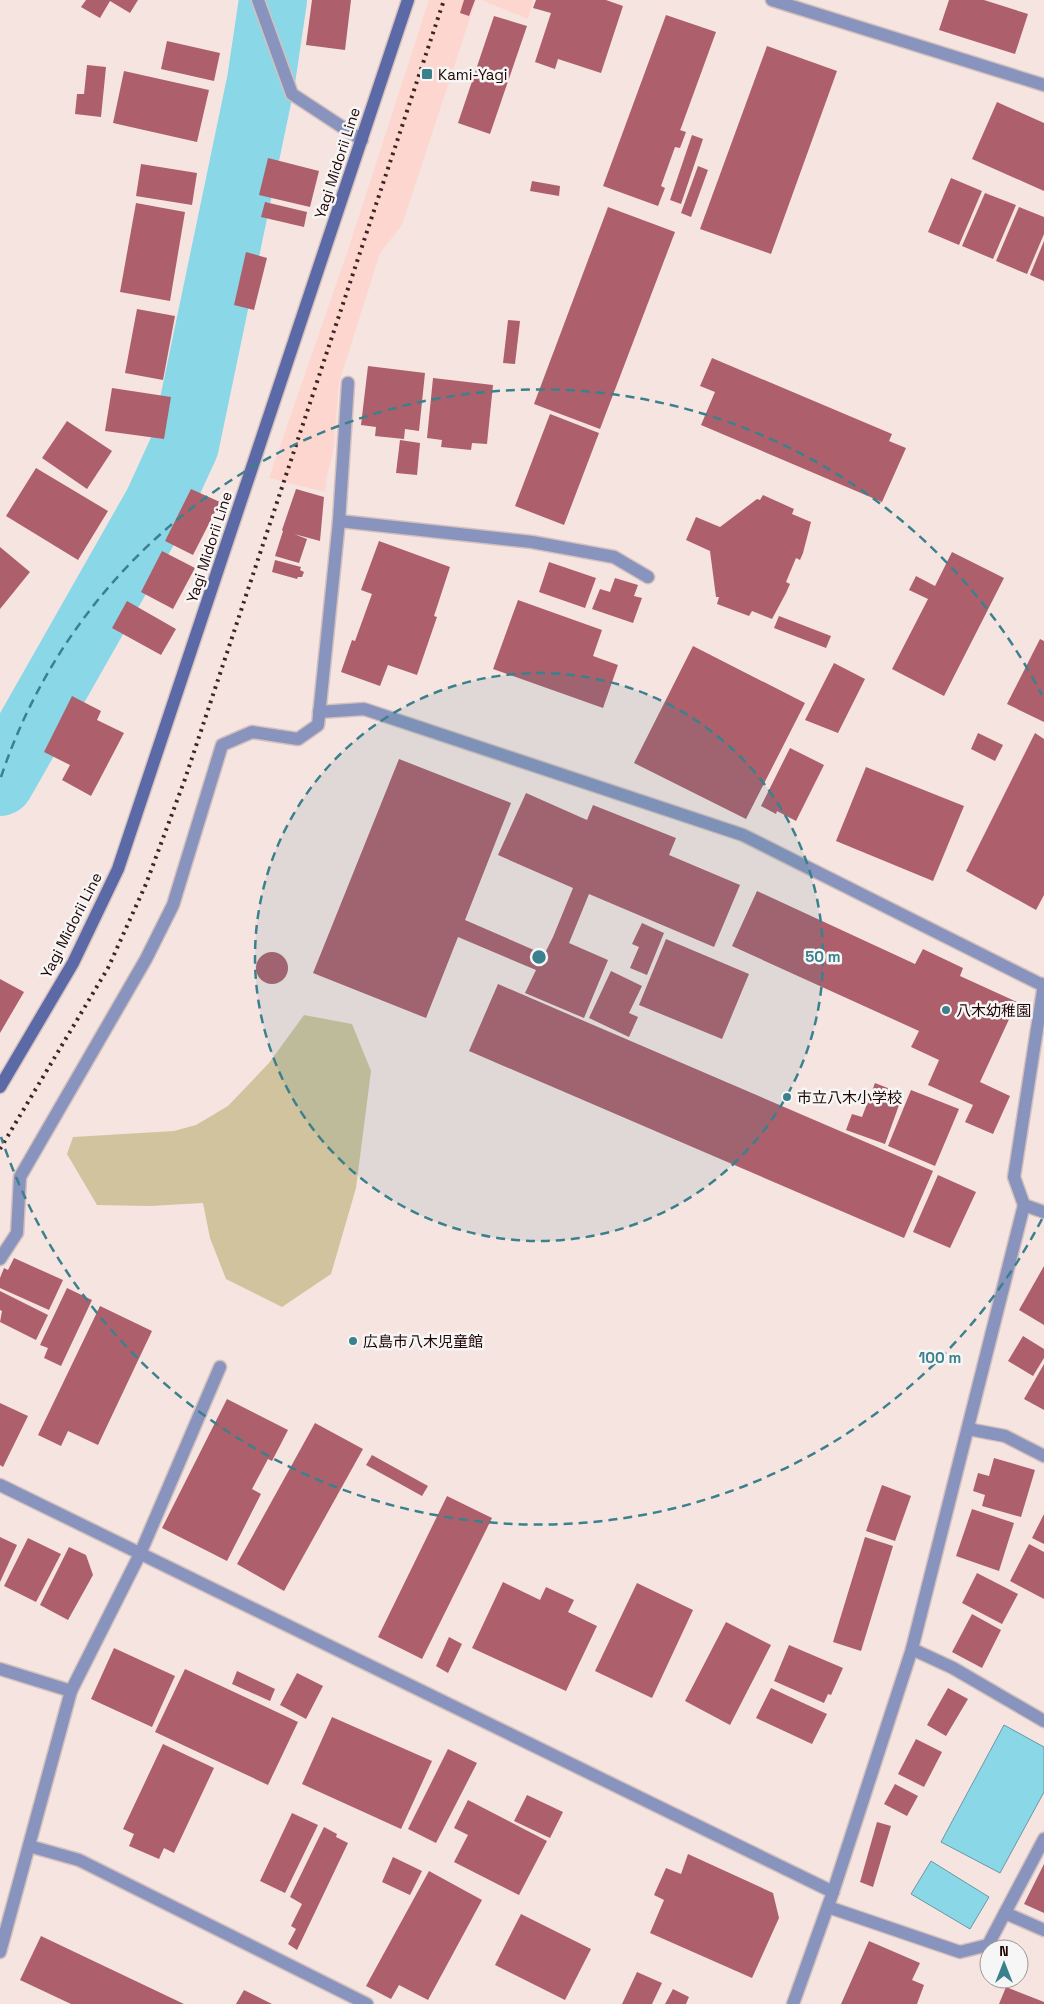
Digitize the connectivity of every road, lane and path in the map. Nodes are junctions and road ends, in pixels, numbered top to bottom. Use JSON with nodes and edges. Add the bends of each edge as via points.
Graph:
{"nodes":[{"id":1,"x":258,"y":0,"type":"edge"},
{"id":2,"x":408,"y":0,"type":"edge"},
{"id":3,"x":772,"y":0,"type":"edge"},
{"id":4,"x":803,"y":5,"type":"edge"},
{"id":5,"x":1044,"y":85,"type":"edge"},
{"id":6,"x":362,"y":140,"type":"junction"},
{"id":7,"x":348,"y":383,"type":"dead end"},
{"id":8,"x":339,"y":521,"type":"junction"},
{"id":9,"x":648,"y":577,"type":"dead end"},
{"id":10,"x":319,"y":712,"type":"junction"},
{"id":11,"x":1044,"y":985,"type":"edge"},
{"id":12,"x":0,"y":1087,"type":"edge"},
{"id":13,"x":1024,"y":1206,"type":"junction"},
{"id":14,"x":1044,"y":1212,"type":"edge"},
{"id":15,"x":0,"y":1259,"type":"edge"},
{"id":16,"x":220,"y":1367,"type":"dead end"},
{"id":17,"x":968,"y":1429,"type":"junction"},
{"id":18,"x":1044,"y":1456,"type":"edge"},
{"id":19,"x":0,"y":1485,"type":"edge"},
{"id":20,"x":140,"y":1554,"type":"junction"},
{"id":21,"x":912,"y":1649,"type":"junction"},
{"id":22,"x":0,"y":1669,"type":"edge"},
{"id":23,"x":71,"y":1691,"type":"junction"},
{"id":24,"x":1044,"y":1721,"type":"edge"},
{"id":25,"x":1044,"y":1839,"type":"edge"},
{"id":26,"x":29,"y":1846,"type":"junction"},
{"id":27,"x":833,"y":1892,"type":"junction"},
{"id":28,"x":828,"y":1907,"type":"junction"},
{"id":29,"x":1005,"y":1913,"type":"junction"},
{"id":30,"x":1044,"y":1930,"type":"edge"},
{"id":31,"x":0,"y":1952,"type":"edge"},
{"id":32,"x":367,"y":2004,"type":"edge"},
{"id":33,"x":793,"y":2004,"type":"edge"}],
"edges":[{"from":1,"to":6,"type":"street","via":[[292,94]]},
{"from":2,"to":6,"type":"main road","name":"Yagi Midorii Line"},
{"from":3,"to":4,"type":"street"},
{"from":4,"to":5,"type":"street"},
{"from":6,"to":12,"type":"main road","name":"Yagi Midorii Line","via":[[118,869],[73,962]]},
{"from":7,"to":8,"type":"street"},
{"from":8,"to":9,"type":"street","via":[[532,542],[614,557]]},
{"from":8,"to":10,"type":"street"},
{"from":10,"to":11,"type":"street","via":[[364,710],[743,835]]},
{"from":10,"to":15,"type":"street","via":[[318,725],[298,739],[252,732],[222,745],[173,905],[146,959],[20,1177],[17,1232]]},
{"from":11,"to":13,"type":"street","via":[[1014,1176]]},
{"from":13,"to":14,"type":"street"},
{"from":13,"to":17,"type":"street"},
{"from":16,"to":20,"type":"street"},
{"from":17,"to":18,"type":"street","via":[[1005,1436]]},
{"from":17,"to":21,"type":"street"},
{"from":19,"to":20,"type":"street"},
{"from":20,"to":23,"type":"street"},
{"from":20,"to":27,"type":"street"},
{"from":21,"to":24,"type":"street","via":[[954,1668]]},
{"from":21,"to":27,"type":"street"},
{"from":22,"to":23,"type":"street"},
{"from":23,"to":26,"type":"street"},
{"from":25,"to":29,"type":"street"},
{"from":26,"to":31,"type":"street"},
{"from":26,"to":32,"type":"street","via":[[79,1860]]},
{"from":27,"to":28,"type":"street"},
{"from":28,"to":29,"type":"street","via":[[960,1952],[988,1945]]},
{"from":28,"to":33,"type":"street"},
{"from":29,"to":30,"type":"street"}]}
